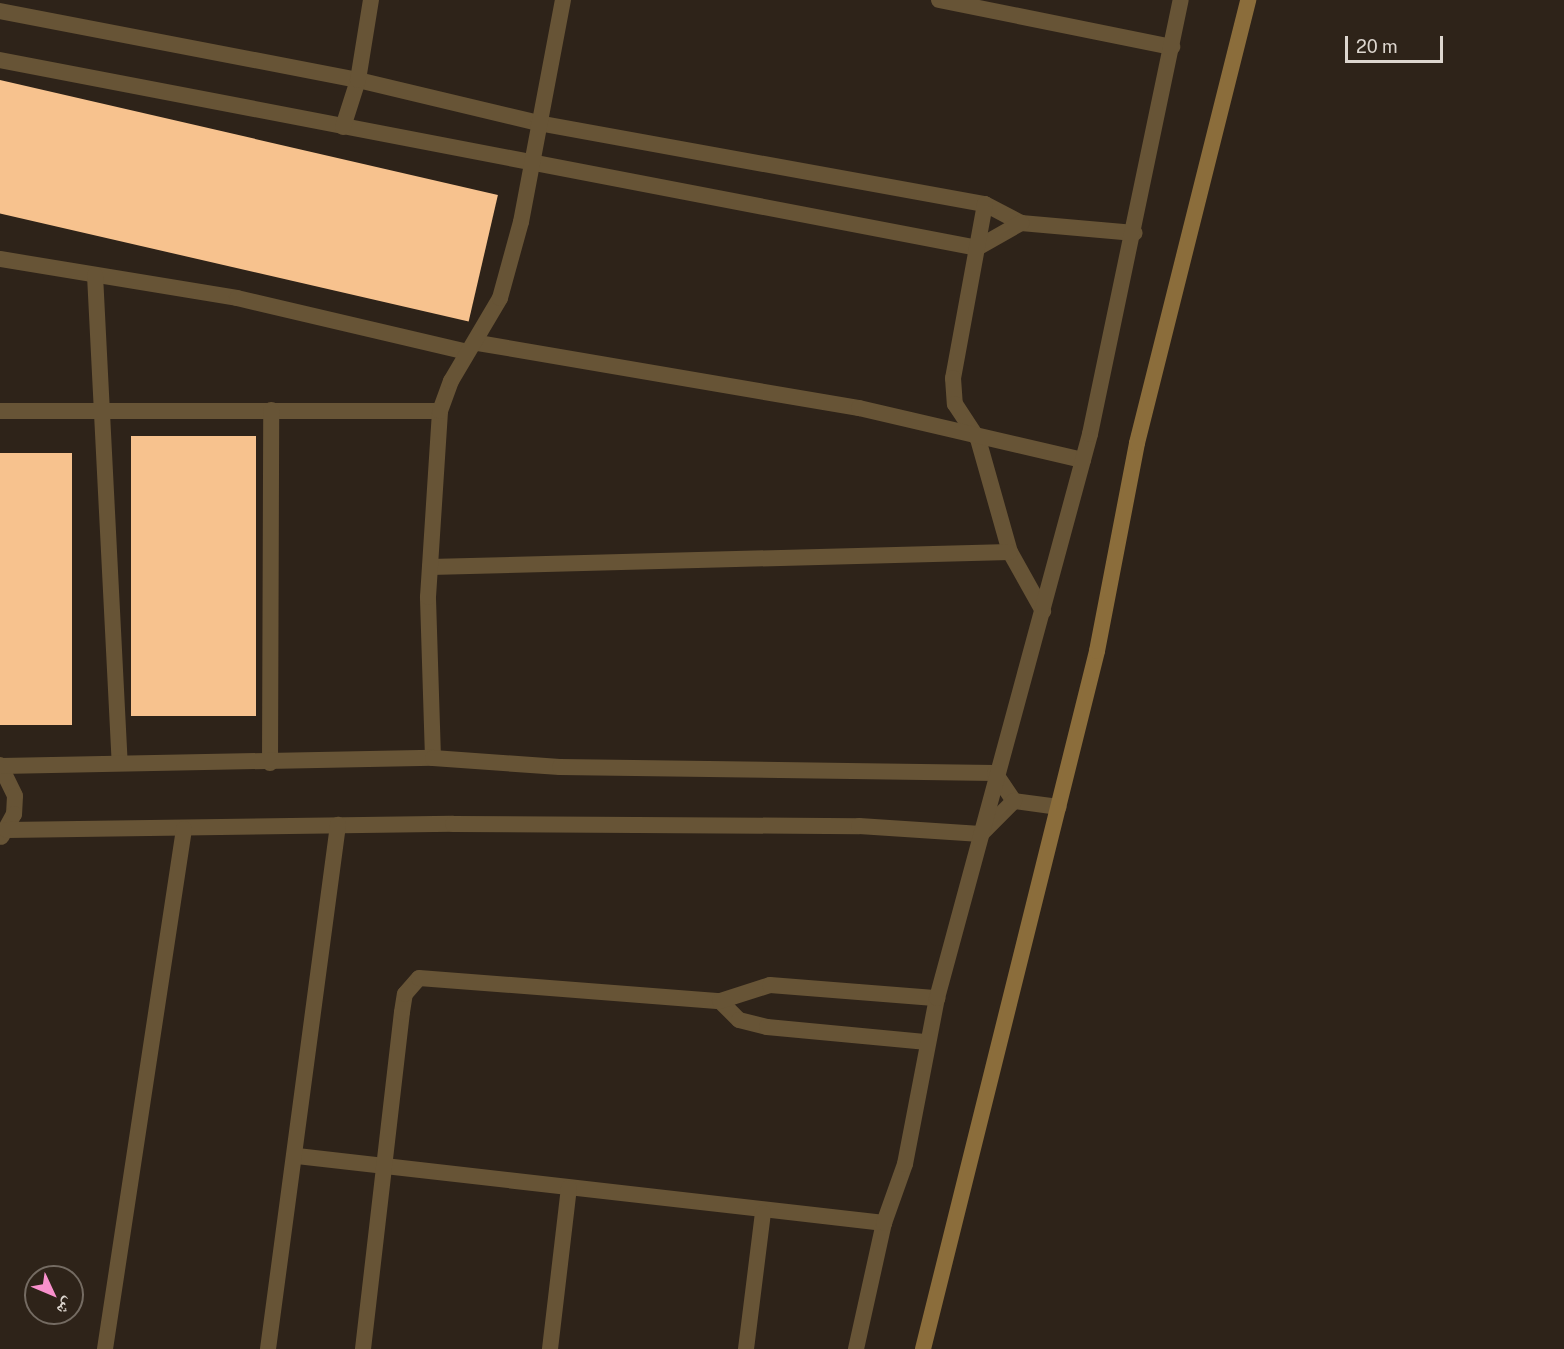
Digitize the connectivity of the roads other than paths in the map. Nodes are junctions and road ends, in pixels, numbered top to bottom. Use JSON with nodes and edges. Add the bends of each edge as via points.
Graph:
{"nodes":[{"id":1,"x":371,"y":0,"type":"edge"},
{"id":2,"x":563,"y":0,"type":"edge"},
{"id":3,"x":939,"y":0,"type":"edge"},
{"id":4,"x":1181,"y":0,"type":"edge"},
{"id":5,"x":1248,"y":0,"type":"edge"},
{"id":6,"x":0,"y":11,"type":"edge"},
{"id":7,"x":1172,"y":47,"type":"junction"},
{"id":8,"x":0,"y":60,"type":"edge"},
{"id":9,"x":358,"y":80,"type":"junction"},
{"id":10,"x":538,"y":123,"type":"junction"},
{"id":11,"x":343,"y":127,"type":"junction"},
{"id":12,"x":532,"y":165,"type":"junction"},
{"id":13,"x":985,"y":204,"type":"junction"},
{"id":14,"x":1021,"y":224,"type":"junction"},
{"id":15,"x":1135,"y":233,"type":"junction"},
{"id":16,"x":977,"y":248,"type":"junction"},
{"id":17,"x":0,"y":259,"type":"edge"},
{"id":18,"x":95,"y":275,"type":"junction"},
{"id":19,"x":472,"y":347,"type":"junction"},
{"id":20,"x":106,"y":408,"type":"junction"},
{"id":21,"x":271,"y":410,"type":"junction"},
{"id":22,"x":0,"y":411,"type":"edge"},
{"id":23,"x":440,"y":411,"type":"junction"},
{"id":24,"x":978,"y":439,"type":"junction"},
{"id":25,"x":1083,"y":460,"type":"junction"},
{"id":26,"x":1010,"y":552,"type":"junction"},
{"id":27,"x":430,"y":567,"type":"junction"},
{"id":28,"x":1043,"y":611,"type":"junction"},
{"id":29,"x":433,"y":758,"type":"junction"},
{"id":30,"x":120,"y":761,"type":"junction"},
{"id":31,"x":270,"y":763,"type":"junction"},
{"id":32,"x":1,"y":766,"type":"edge"},
{"id":33,"x":995,"y":773,"type":"junction"},
{"id":34,"x":1014,"y":801,"type":"junction"},
{"id":35,"x":1059,"y":807,"type":"junction"},
{"id":36,"x":338,"y":825,"type":"junction"},
{"id":37,"x":184,"y":829,"type":"junction"},
{"id":38,"x":3,"y":834,"type":"edge"},
{"id":39,"x":981,"y":834,"type":"junction"},
{"id":40,"x":937,"y":998,"type":"junction"},
{"id":41,"x":720,"y":1001,"type":"junction"},
{"id":42,"x":927,"y":1042,"type":"junction"},
{"id":43,"x":297,"y":1156,"type":"junction"},
{"id":44,"x":386,"y":1166,"type":"junction"},
{"id":45,"x":569,"y":1188,"type":"junction"},
{"id":46,"x":763,"y":1212,"type":"junction"},
{"id":47,"x":884,"y":1223,"type":"junction"},
{"id":48,"x":105,"y":1349,"type":"edge"},
{"id":49,"x":268,"y":1349,"type":"edge"},
{"id":50,"x":363,"y":1349,"type":"edge"},
{"id":51,"x":550,"y":1349,"type":"edge"},
{"id":52,"x":746,"y":1349,"type":"edge"},
{"id":53,"x":856,"y":1349,"type":"edge"},
{"id":54,"x":923,"y":1349,"type":"edge"}],
"edges":[{"from":1,"to":9,"type":"street"},
{"from":2,"to":10,"type":"street"},
{"from":3,"to":7,"type":"street"},
{"from":4,"to":7,"type":"street"},
{"from":5,"to":35,"type":"main road","via":[[1137,443],[1097,651]]},
{"from":6,"to":9,"type":"street"},
{"from":7,"to":15,"type":"street"},
{"from":8,"to":11,"type":"street"},
{"from":9,"to":10,"type":"street"},
{"from":9,"to":11,"type":"street"},
{"from":10,"to":12,"type":"street"},
{"from":10,"to":13,"type":"street"},
{"from":11,"to":12,"type":"street"},
{"from":12,"to":16,"type":"street"},
{"from":12,"to":19,"type":"street","via":[[500,298]]},
{"from":13,"to":14,"type":"street"},
{"from":13,"to":16,"type":"street"},
{"from":14,"to":15,"type":"street"},
{"from":14,"to":16,"type":"street"},
{"from":15,"to":25,"type":"street"},
{"from":16,"to":24,"type":"street","via":[[953,378],[955,404]]},
{"from":17,"to":18,"type":"street"},
{"from":18,"to":19,"type":"street","via":[[237,298]]},
{"from":18,"to":20,"type":"street"},
{"from":19,"to":23,"type":"street"},
{"from":19,"to":24,"type":"street","via":[[744,386],[921,420]]},
{"from":20,"to":21,"type":"street"},
{"from":20,"to":22,"type":"street"},
{"from":20,"to":30,"type":"street"},
{"from":21,"to":23,"type":"street"},
{"from":21,"to":31,"type":"street"},
{"from":23,"to":27,"type":"street"},
{"from":24,"to":25,"type":"street"},
{"from":24,"to":26,"type":"street"},
{"from":25,"to":28,"type":"street"},
{"from":26,"to":27,"type":"street"},
{"from":26,"to":28,"type":"street"},
{"from":27,"to":29,"type":"street"},
{"from":28,"to":33,"type":"street"},
{"from":29,"to":31,"type":"street"},
{"from":29,"to":33,"type":"street","via":[[560,767]]},
{"from":30,"to":31,"type":"street"},
{"from":30,"to":32,"type":"street"},
{"from":32,"to":38,"type":"street","via":[[15,796]]},
{"from":33,"to":34,"type":"street"},
{"from":33,"to":39,"type":"street"},
{"from":34,"to":35,"type":"street"},
{"from":34,"to":39,"type":"street"},
{"from":35,"to":54,"type":"main road"},
{"from":36,"to":37,"type":"street"},
{"from":36,"to":39,"type":"street","via":[[860,826]]},
{"from":36,"to":43,"type":"street"},
{"from":37,"to":38,"type":"street"},
{"from":37,"to":48,"type":"street"},
{"from":39,"to":40,"type":"street"},
{"from":40,"to":41,"type":"street","via":[[770,985]]},
{"from":40,"to":42,"type":"street"},
{"from":41,"to":42,"type":"street","via":[[739,1020],[766,1027]]},
{"from":41,"to":44,"type":"street","via":[[419,978],[405,994]]},
{"from":42,"to":47,"type":"street","via":[[905,1164]]},
{"from":43,"to":44,"type":"street"},
{"from":43,"to":49,"type":"street"},
{"from":44,"to":45,"type":"street"},
{"from":44,"to":50,"type":"street"},
{"from":45,"to":46,"type":"street"},
{"from":45,"to":51,"type":"street"},
{"from":46,"to":47,"type":"street"},
{"from":46,"to":52,"type":"street"},
{"from":47,"to":53,"type":"street"}]}
